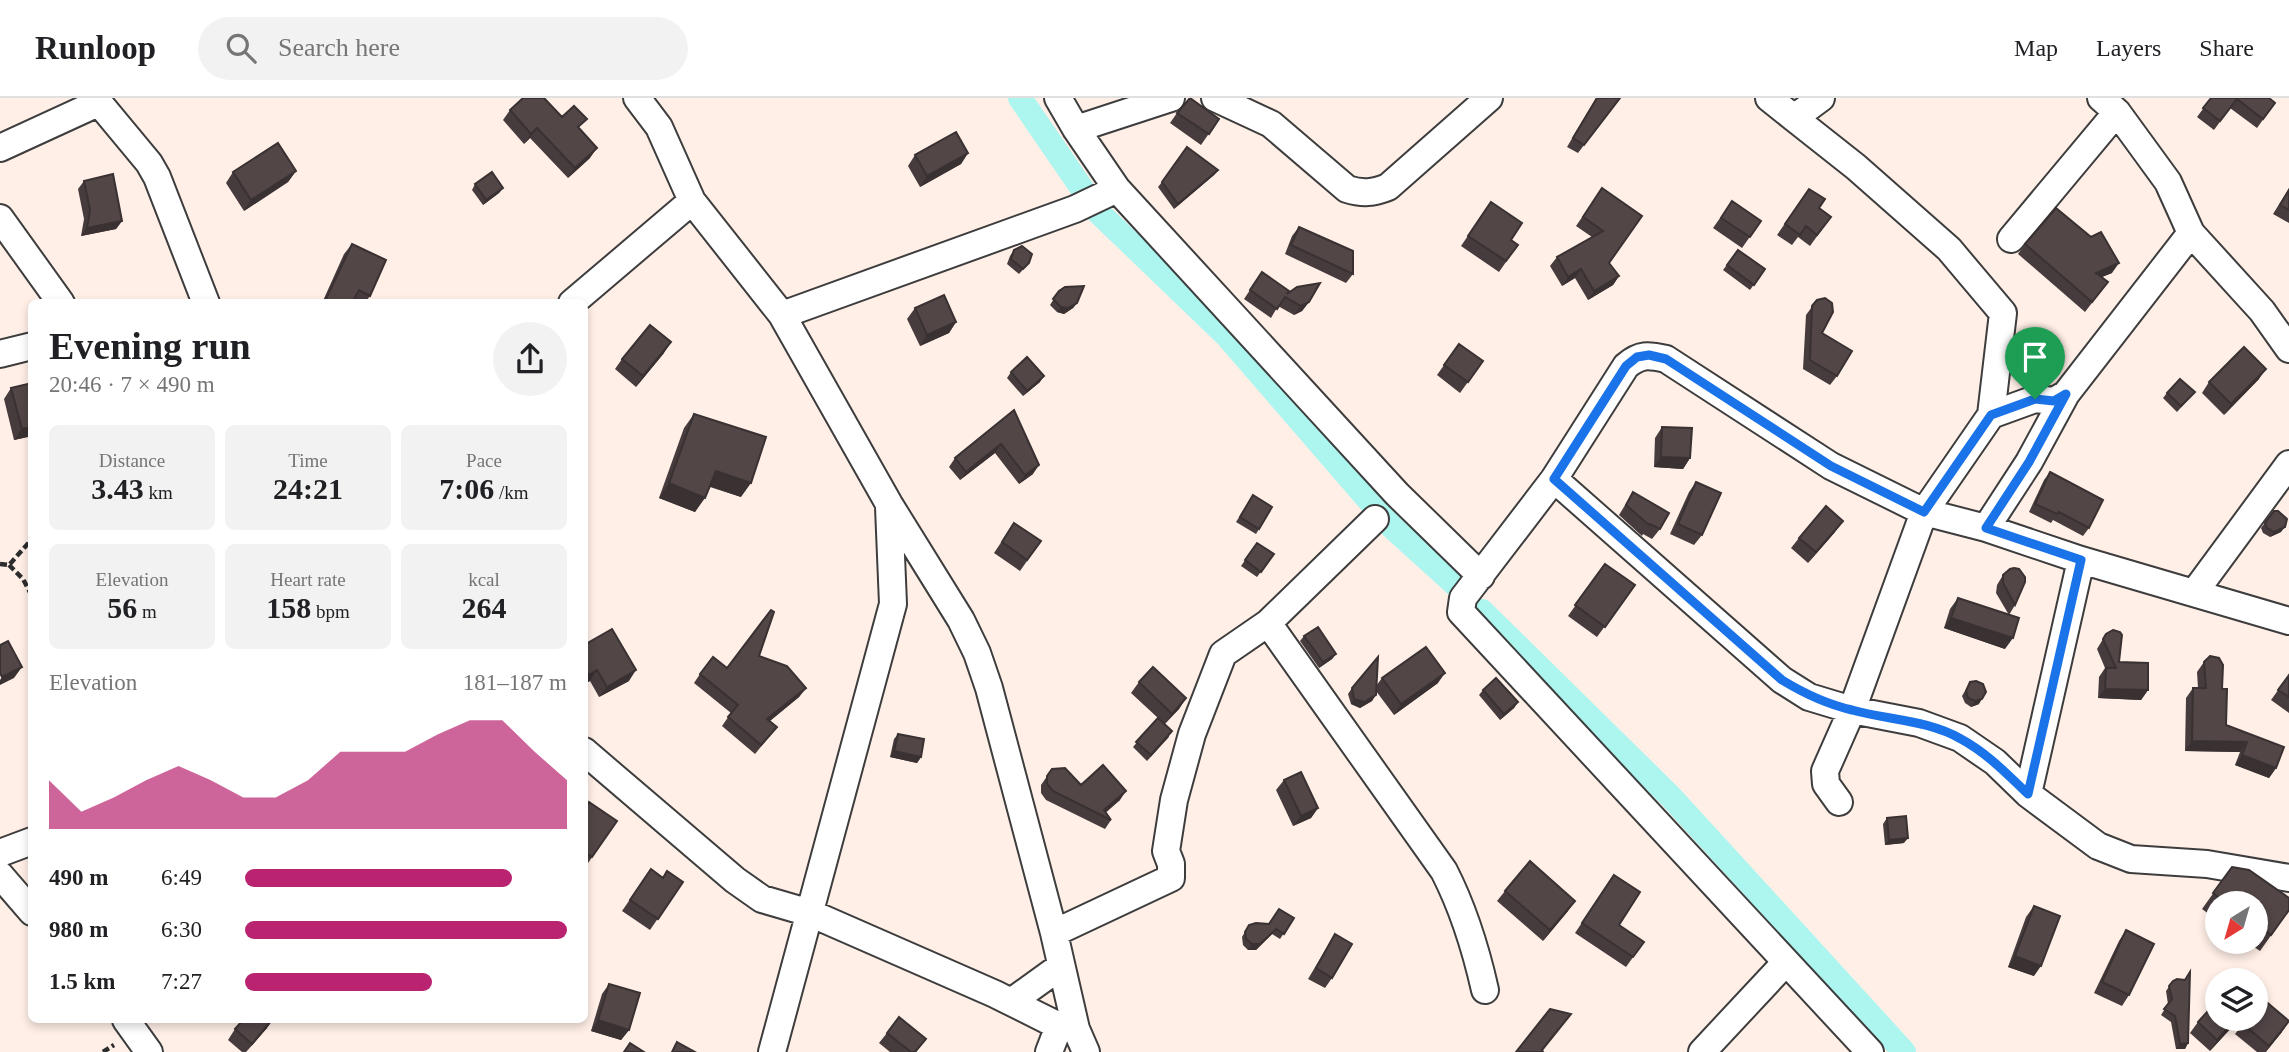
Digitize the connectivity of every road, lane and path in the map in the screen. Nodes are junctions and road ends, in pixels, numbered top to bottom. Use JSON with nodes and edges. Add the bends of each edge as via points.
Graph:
{"nodes":[{"id":1,"x":638,"y":98,"type":"edge"},
{"id":2,"x":656,"y":98,"type":"edge"},
{"id":3,"x":1058,"y":98,"type":"edge"},
{"id":4,"x":1171,"y":98,"type":"edge"},
{"id":5,"x":1215,"y":98,"type":"edge"},
{"id":6,"x":1489,"y":98,"type":"edge"},
{"id":7,"x":1769,"y":98,"type":"edge"},
{"id":8,"x":1821,"y":98,"type":"edge"},
{"id":9,"x":96,"y":101,"type":"edge"},
{"id":10,"x":2109,"y":105,"type":"edge"},
{"id":11,"x":1794,"y":118,"type":"junction"},
{"id":12,"x":659,"y":127,"type":"junction"},
{"id":13,"x":1076,"y":129,"type":"junction"},
{"id":14,"x":0,"y":148,"type":"edge"},
{"id":15,"x":1118,"y":189,"type":"junction"},
{"id":16,"x":692,"y":201,"type":"junction"},
{"id":17,"x":0,"y":218,"type":"edge"},
{"id":18,"x":2191,"y":233,"type":"junction"},
{"id":19,"x":2011,"y":239,"type":"dead end"},
{"id":20,"x":58,"y":299,"type":"edge"},
{"id":21,"x":201,"y":299,"type":"edge"},
{"id":22,"x":577,"y":299,"type":"edge"},
{"id":23,"x":2262,"y":311,"type":"junction"},
{"id":24,"x":782,"y":315,"type":"junction"},
{"id":25,"x":2289,"y":319,"type":"edge"},
{"id":26,"x":28,"y":346,"type":"edge"},
{"id":27,"x":2289,"y":349,"type":"edge"},
{"id":28,"x":0,"y":354,"type":"edge"},
{"id":29,"x":2066,"y":394,"type":"junction"},
{"id":30,"x":1991,"y":415,"type":"junction"},
{"id":31,"x":2289,"y":464,"type":"edge"},
{"id":32,"x":1554,"y":479,"type":"junction"},
{"id":33,"x":889,"y":503,"type":"junction"},
{"id":34,"x":1924,"y":512,"type":"junction"},
{"id":35,"x":1375,"y":519,"type":"dead end"},
{"id":36,"x":1986,"y":528,"type":"junction"},
{"id":37,"x":28,"y":544,"type":"edge"},
{"id":38,"x":2081,"y":560,"type":"junction"},
{"id":39,"x":0,"y":564,"type":"edge"},
{"id":40,"x":9,"y":565,"type":"junction"},
{"id":41,"x":1481,"y":576,"type":"junction"},
{"id":42,"x":28,"y":588,"type":"edge"},
{"id":43,"x":2194,"y":593,"type":"junction"},
{"id":44,"x":2289,"y":621,"type":"edge"},
{"id":45,"x":1268,"y":623,"type":"junction"},
{"id":46,"x":1852,"y":710,"type":"junction"},
{"id":47,"x":588,"y":754,"type":"edge"},
{"id":48,"x":2028,"y":794,"type":"junction"},
{"id":49,"x":1839,"y":802,"type":"dead end"},
{"id":50,"x":28,"y":842,"type":"edge"},
{"id":51,"x":0,"y":853,"type":"edge"},
{"id":52,"x":0,"y":876,"type":"edge"},
{"id":53,"x":2289,"y":878,"type":"edge"},
{"id":54,"x":28,"y":908,"type":"edge"},
{"id":55,"x":810,"y":914,"type":"junction"},
{"id":56,"x":1054,"y":933,"type":"junction"},
{"id":57,"x":1786,"y":962,"type":"junction"},
{"id":58,"x":1062,"y":966,"type":"junction"},
{"id":59,"x":1485,"y":990,"type":"dead end"},
{"id":60,"x":1011,"y":1002,"type":"junction"},
{"id":61,"x":128,"y":1023,"type":"edge"},
{"id":62,"x":1074,"y":1035,"type":"edge"},
{"id":63,"x":149,"y":1052,"type":"edge"},
{"id":64,"x":772,"y":1052,"type":"edge"},
{"id":65,"x":1049,"y":1052,"type":"edge"},
{"id":66,"x":1702,"y":1052,"type":"edge"},
{"id":67,"x":1870,"y":1052,"type":"edge"}],
"edges":[{"from":1,"to":12,"type":"street"},
{"from":2,"to":12,"type":"street"},
{"from":3,"to":13,"type":"street"},
{"from":4,"to":13,"type":"street"},
{"from":5,"to":6,"type":"street","via":[[1271,124],[1347,189],[1374,193],[1388,187]]},
{"from":7,"to":11,"type":"street"},
{"from":8,"to":11,"type":"street"},
{"from":9,"to":14,"type":"street"},
{"from":9,"to":21,"type":"street","via":[[158,177]]},
{"from":10,"to":18,"type":"street","via":[[2168,182]]},
{"from":10,"to":19,"type":"street"},
{"from":11,"to":30,"type":"street","via":[[1949,248],[2003,313]]},
{"from":12,"to":16,"type":"street"},
{"from":13,"to":15,"type":"street"},
{"from":15,"to":24,"type":"street"},
{"from":15,"to":41,"type":"street","via":[[1397,494]]},
{"from":16,"to":22,"type":"street"},
{"from":16,"to":24,"type":"street"},
{"from":17,"to":20,"type":"street"},
{"from":18,"to":23,"type":"street"},
{"from":18,"to":29,"type":"street"},
{"from":23,"to":25,"type":"street"},
{"from":23,"to":27,"type":"street"},
{"from":24,"to":33,"type":"street"},
{"from":26,"to":28,"type":"street"},
{"from":29,"to":30,"type":"street","via":[[2054,401],[2035,399]]},
{"from":29,"to":36,"type":"street"},
{"from":30,"to":34,"type":"street"},
{"from":31,"to":43,"type":"street"},
{"from":32,"to":34,"type":"street","via":[[1626,366],[1649,355],[1666,359],[1831,466]]},
{"from":32,"to":41,"type":"street"},
{"from":32,"to":46,"type":"street","via":[[1782,680],[1810,697]]},
{"from":33,"to":55,"type":"street","via":[[893,604]]},
{"from":33,"to":56,"type":"street","via":[[961,620],[976,653]]},
{"from":34,"to":36,"type":"street"},
{"from":34,"to":46,"type":"street"},
{"from":35,"to":45,"type":"street"},
{"from":36,"to":38,"type":"street"},
{"from":37,"to":40,"type":"path"},
{"from":38,"to":43,"type":"street"},
{"from":38,"to":48,"type":"street"},
{"from":39,"to":40,"type":"path"},
{"from":40,"to":42,"type":"path"},
{"from":41,"to":57,"type":"street","via":[[1460,606],[1465,619]]},
{"from":43,"to":44,"type":"street"},
{"from":45,"to":56,"type":"street","via":[[1223,654],[1192,734],[1166,851],[1171,878]]},
{"from":45,"to":59,"type":"street","via":[[1444,871],[1478,958]]},
{"from":46,"to":48,"type":"street","via":[[1919,723],[1960,738],[1995,762]]},
{"from":46,"to":49,"type":"street","via":[[1825,771],[1826,784]]},
{"from":47,"to":55,"type":"street","via":[[735,880],[762,899]]},
{"from":48,"to":53,"type":"street","via":[[2098,846],[2131,859],[2207,864]]},
{"from":50,"to":51,"type":"street"},
{"from":52,"to":54,"type":"street"},
{"from":55,"to":60,"type":"street"},
{"from":55,"to":64,"type":"street"},
{"from":56,"to":58,"type":"street"},
{"from":57,"to":66,"type":"street"},
{"from":57,"to":67,"type":"street"},
{"from":58,"to":60,"type":"street"},
{"from":58,"to":62,"type":"street"},
{"from":60,"to":62,"type":"street"},
{"from":61,"to":63,"type":"street"},
{"from":62,"to":65,"type":"street"}]}
